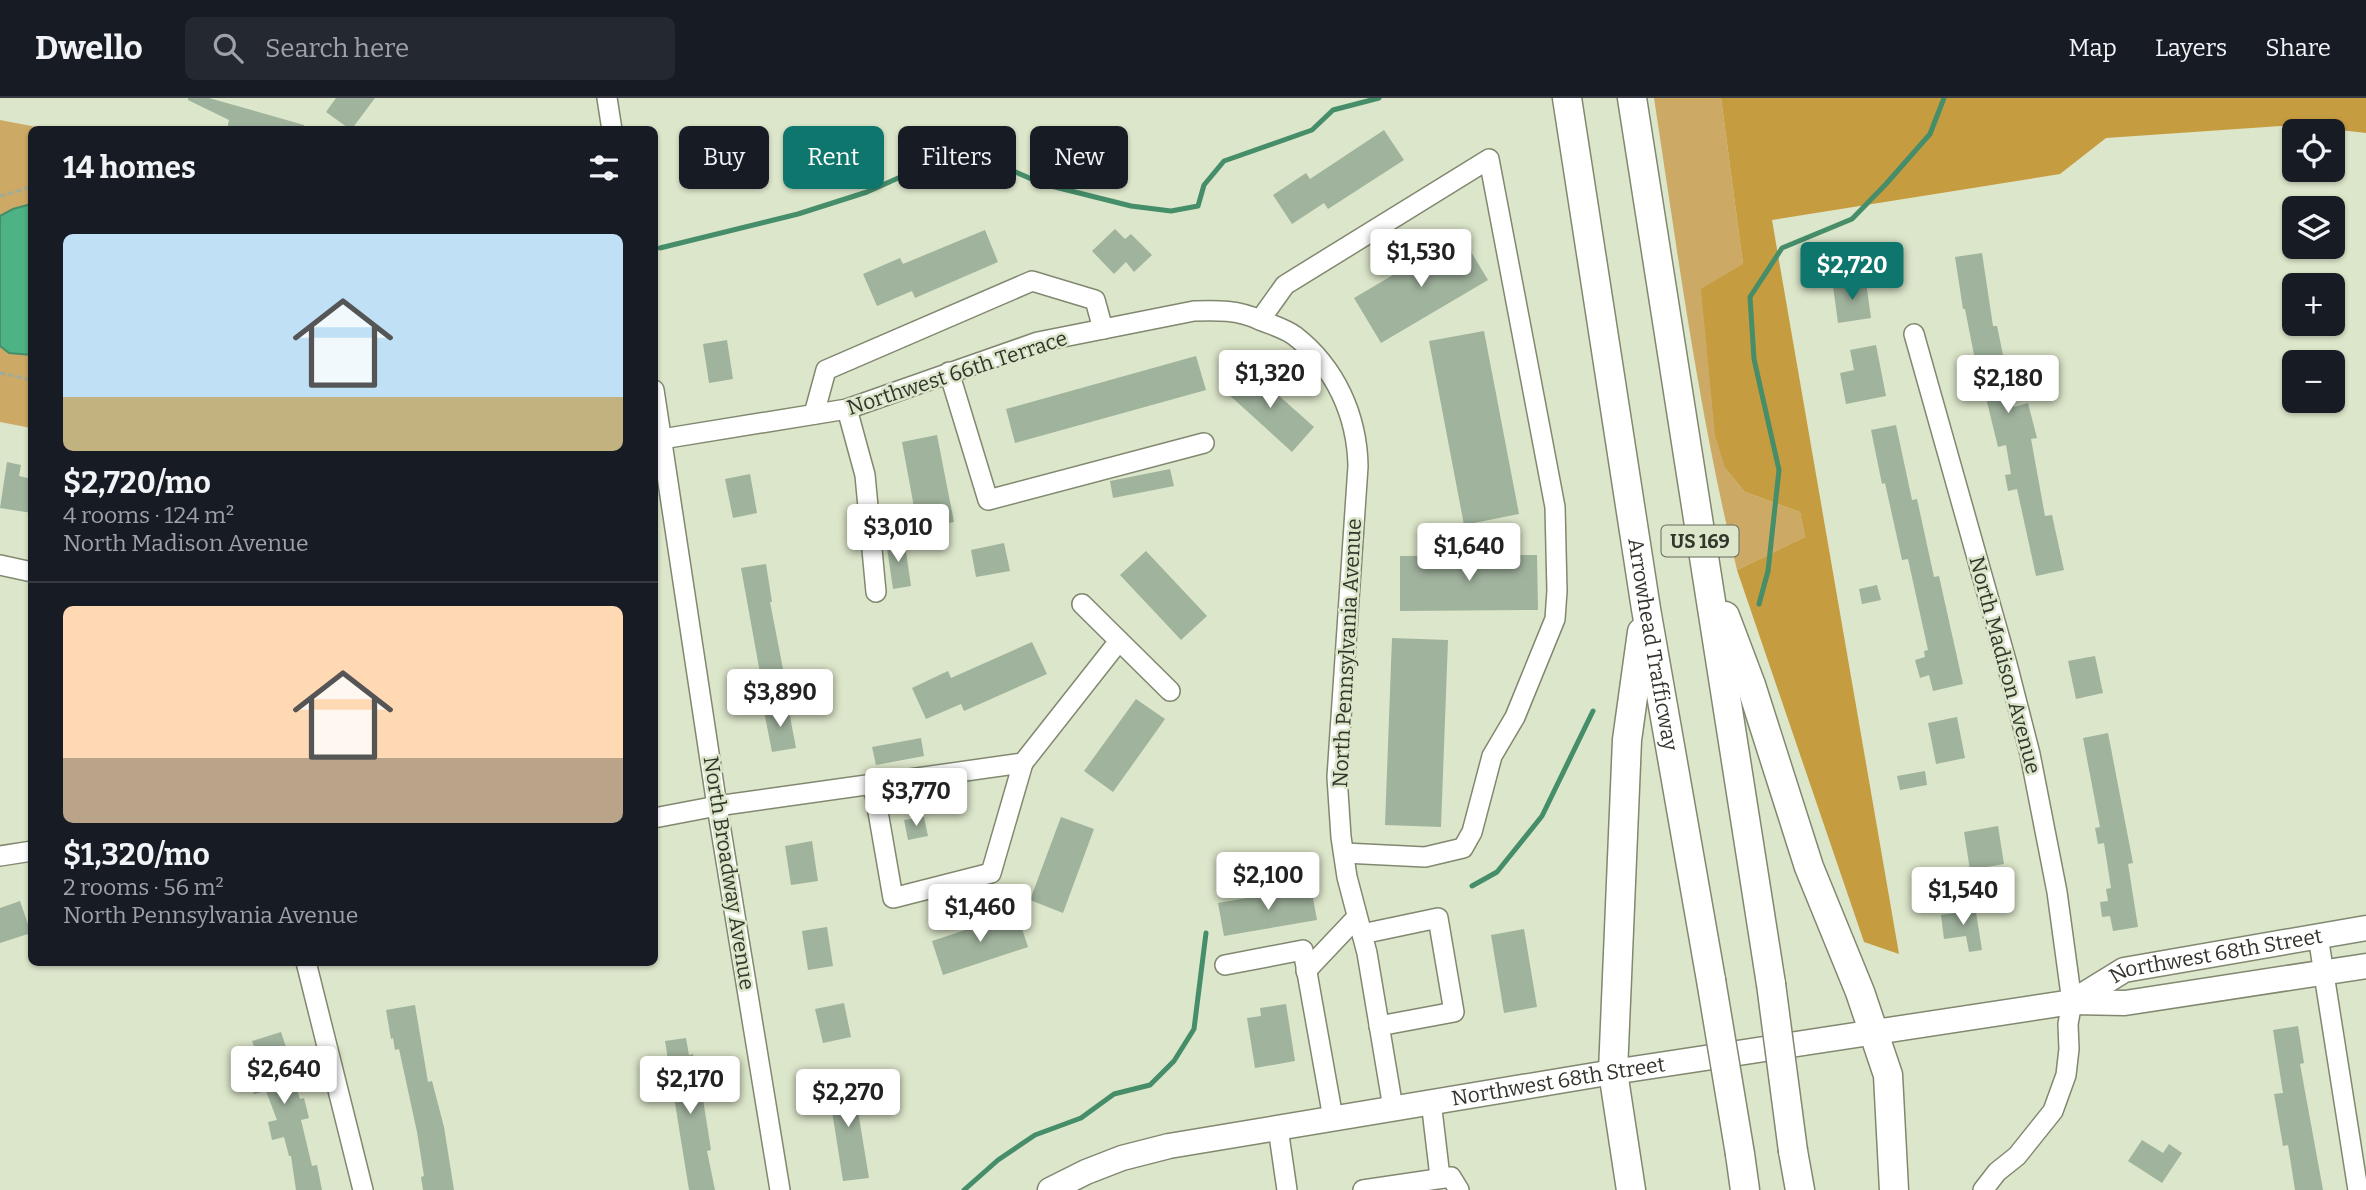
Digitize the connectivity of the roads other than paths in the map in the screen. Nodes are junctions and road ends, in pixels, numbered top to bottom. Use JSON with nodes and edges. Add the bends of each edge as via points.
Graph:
{"nodes":[{"id":1,"x":607,"y":98,"type":"edge"},
{"id":2,"x":1567,"y":98,"type":"edge"},
{"id":3,"x":1632,"y":98,"type":"edge"},
{"id":4,"x":611,"y":126,"type":"edge"},
{"id":5,"x":1260,"y":320,"type":"junction"},
{"id":6,"x":1103,"y":329,"type":"junction"},
{"id":7,"x":1914,"y":334,"type":"dead end"},
{"id":8,"x":949,"y":372,"type":"junction"},
{"id":9,"x":847,"y":409,"type":"junction"},
{"id":10,"x":658,"y":414,"type":"edge"},
{"id":11,"x":814,"y":414,"type":"junction"},
{"id":12,"x":662,"y":439,"type":"junction"},
{"id":13,"x":1204,"y":443,"type":"dead end"},
{"id":14,"x":1703,"y":559,"type":"junction"},
{"id":15,"x":0,"y":565,"type":"edge"},
{"id":16,"x":28,"y":571,"type":"edge"},
{"id":17,"x":876,"y":592,"type":"dead end"},
{"id":18,"x":1082,"y":604,"type":"dead end"},
{"id":19,"x":1646,"y":609,"type":"junction"},
{"id":20,"x":1119,"y":641,"type":"junction"},
{"id":21,"x":1170,"y":691,"type":"dead end"},
{"id":22,"x":1023,"y":763,"type":"junction"},
{"id":23,"x":873,"y":783,"type":"junction"},
{"id":24,"x":718,"y":806,"type":"junction"},
{"id":25,"x":658,"y":817,"type":"edge"},
{"id":26,"x":28,"y":851,"type":"edge"},
{"id":27,"x":1344,"y":853,"type":"junction"},
{"id":28,"x":0,"y":856,"type":"edge"},
{"id":29,"x":1360,"y":926,"type":"junction"},
{"id":30,"x":2366,"y":928,"type":"edge"},
{"id":31,"x":2318,"y":936,"type":"junction"},
{"id":32,"x":1225,"y":965,"type":"dead end"},
{"id":33,"x":307,"y":966,"type":"edge"},
{"id":34,"x":2366,"y":966,"type":"edge"},
{"id":35,"x":1306,"y":971,"type":"junction"},
{"id":36,"x":2324,"y":974,"type":"junction"},
{"id":37,"x":2072,"y":1002,"type":"junction"},
{"id":38,"x":1379,"y":1026,"type":"junction"},
{"id":39,"x":1874,"y":1034,"type":"junction"},
{"id":40,"x":1613,"y":1072,"type":"junction"},
{"id":41,"x":1431,"y":1101,"type":"junction"},
{"id":42,"x":1393,"y":1108,"type":"junction"},
{"id":43,"x":1333,"y":1118,"type":"junction"},
{"id":44,"x":1278,"y":1128,"type":"junction"},
{"id":45,"x":1440,"y":1177,"type":"junction"},
{"id":46,"x":1989,"y":1189,"type":"edge"},
{"id":47,"x":363,"y":1190,"type":"edge"},
{"id":48,"x":780,"y":1190,"type":"edge"},
{"id":49,"x":1050,"y":1190,"type":"edge"},
{"id":50,"x":1286,"y":1190,"type":"edge"},
{"id":51,"x":1363,"y":1190,"type":"edge"},
{"id":52,"x":1459,"y":1190,"type":"edge"},
{"id":53,"x":1631,"y":1190,"type":"edge"},
{"id":54,"x":1745,"y":1190,"type":"edge"},
{"id":55,"x":1800,"y":1190,"type":"edge"},
{"id":56,"x":1894,"y":1190,"type":"edge"},
{"id":57,"x":2358,"y":1190,"type":"edge"}],
"edges":[{"from":1,"to":4,"type":"street"},
{"from":2,"to":19,"type":"highway","name":"Arrowhead Trafficway","number":"US 169"},
{"from":3,"to":14,"type":"highway","number":"US 169"},
{"from":5,"to":6,"type":"street","name":"Northwest 66th Terrace","via":[[1232,311],[1194,311]]},
{"from":5,"to":27,"type":"street","name":"North Pennsylvania Avenue","via":[[1293,334],[1323,363],[1353,425],[1358,466],[1337,777]]},
{"from":5,"to":27,"type":"street","via":[[1286,285],[1489,159],[1555,507],[1555,619],[1515,717],[1492,756],[1472,832],[1463,848],[1425,857]]},
{"from":6,"to":8,"type":"street","name":"Northwest 66th Terrace","via":[[1038,342]]},
{"from":6,"to":11,"type":"street","via":[[1096,300],[1032,281],[826,370]]},
{"from":7,"to":37,"type":"street","name":"North Madison Avenue","via":[[2029,754],[2057,892]]},
{"from":8,"to":9,"type":"street","name":"Northwest 66th Terrace"},
{"from":8,"to":13,"type":"street","via":[[988,500]]},
{"from":9,"to":11,"type":"street","name":"Northwest 66th Terrace"},
{"from":9,"to":17,"type":"street","via":[[865,475]]},
{"from":10,"to":12,"type":"street","name":"North Broadway Avenue"},
{"from":11,"to":12,"type":"street","name":"Northwest 66th Terrace"},
{"from":12,"to":24,"type":"street","name":"North Broadway Avenue"},
{"from":14,"to":39,"type":"highway","via":[[1751,685],[1809,867]]},
{"from":14,"to":55,"type":"highway","number":"US 169","bridge":true,"via":[[1772,984]]},
{"from":15,"to":16,"type":"street"},
{"from":18,"to":20,"type":"street"},
{"from":19,"to":40,"type":"highway","via":[[1627,740]]},
{"from":19,"to":54,"type":"highway","name":"Arrowhead Trafficway","number":"US 169","bridge":true},
{"from":20,"to":21,"type":"street"},
{"from":20,"to":22,"type":"street"},
{"from":22,"to":23,"type":"street"},
{"from":22,"to":23,"type":"street","via":[[991,873],[892,898]]},
{"from":23,"to":24,"type":"street"},
{"from":24,"to":25,"type":"street"},
{"from":24,"to":48,"type":"street","name":"North Broadway Avenue"},
{"from":26,"to":28,"type":"street"},
{"from":27,"to":29,"type":"street","name":"North Pennsylvania Avenue"},
{"from":29,"to":35,"type":"street"},
{"from":29,"to":38,"type":"street","name":"North Pennsylvania Avenue"},
{"from":29,"to":38,"type":"street","via":[[1438,918],[1454,1012]]},
{"from":30,"to":31,"type":"main road","name":"Northwest 68th Street"},
{"from":31,"to":36,"type":"street"},
{"from":31,"to":37,"type":"main road","name":"Northwest 68th Street","via":[[2124,970]]},
{"from":32,"to":35,"type":"street","via":[[1303,950]]},
{"from":33,"to":47,"type":"street"},
{"from":34,"to":36,"type":"main road","name":"Northwest 68th Street"},
{"from":35,"to":43,"type":"street"},
{"from":36,"to":37,"type":"main road","name":"Northwest 68th Street","via":[[2125,1003]]},
{"from":36,"to":57,"type":"street"},
{"from":37,"to":39,"type":"main road","name":"Northwest 68th Street"},
{"from":37,"to":46,"type":"street","name":"North Madison Avenue","via":[[2066,1075],[2053,1111],[2017,1156],[1997,1172]]},
{"from":38,"to":42,"type":"street","name":"North Pennsylvania Avenue"},
{"from":39,"to":40,"type":"main road","name":"Northwest 68th Street"},
{"from":39,"to":56,"type":"highway","via":[[1888,1075]]},
{"from":40,"to":41,"type":"main road","name":"Northwest 68th Street"},
{"from":40,"to":53,"type":"highway"},
{"from":41,"to":42,"type":"main road","name":"Northwest 68th Street"},
{"from":41,"to":45,"type":"street"},
{"from":42,"to":43,"type":"main road","name":"Northwest 68th Street"},
{"from":43,"to":44,"type":"main road","name":"Northwest 68th Street"},
{"from":44,"to":49,"type":"main road","name":"Northwest 68th Street","via":[[1122,1158]]},
{"from":44,"to":50,"type":"street"},
{"from":45,"to":51,"type":"street"},
{"from":45,"to":52,"type":"street","via":[[1451,1177]]}]}
